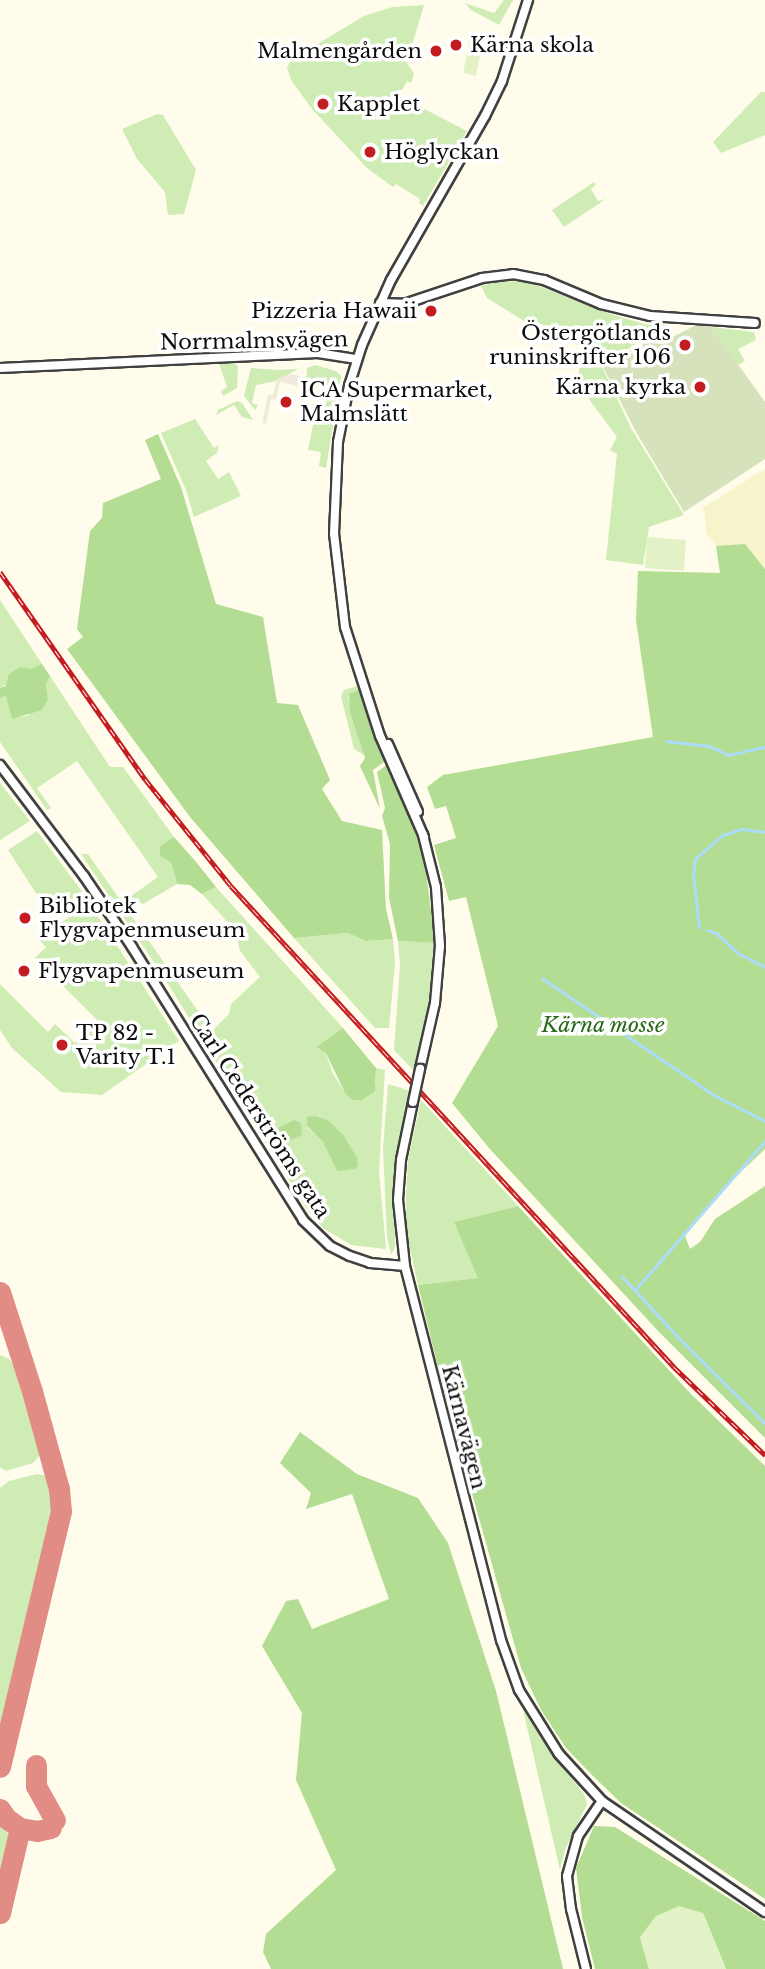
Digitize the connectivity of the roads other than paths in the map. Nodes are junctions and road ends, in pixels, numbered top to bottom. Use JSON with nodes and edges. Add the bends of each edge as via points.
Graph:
{"nodes":[{"id":1,"x":528,"y":0,"type":"edge"},
{"id":2,"x":380,"y":303,"type":"junction"},
{"id":3,"x":755,"y":323,"type":"dead end"},
{"id":4,"x":357,"y":359,"type":"junction"},
{"id":5,"x":0,"y":368,"type":"edge"},
{"id":6,"x":0,"y":765,"type":"edge"},
{"id":7,"x":405,"y":1266,"type":"junction"},
{"id":8,"x":602,"y":1801,"type":"junction"},
{"id":9,"x":765,"y":1912,"type":"edge"},
{"id":10,"x":586,"y":1969,"type":"edge"}],
"edges":[{"from":1,"to":2,"type":"street","name":"Norrmalmsvägen","via":[[502,81],[485,116]]},
{"from":2,"to":3,"type":"street","via":[[404,304],[482,278],[513,274],[650,316]]},
{"from":2,"to":4,"type":"street","name":"Norrmalmsvägen"},
{"from":4,"to":5,"type":"street","name":"Norrmalmsvägen","via":[[289,354]]},
{"from":4,"to":7,"type":"street","name":"Kärnavägen","bridge":true,"via":[[338,442],[334,534],[345,626],[370,708],[409,789],[424,837],[436,887],[440,946],[435,1003],[404,1140],[398,1200]]},
{"from":6,"to":7,"type":"street","name":"Carl Cederströms gata","via":[[132,947],[303,1220],[321,1239],[350,1256],[370,1264]]},
{"from":7,"to":8,"type":"street","name":"Kärnavägen","via":[[510,1667],[547,1737]]},
{"from":8,"to":9,"type":"street","name":"Kärnavägen"},
{"from":8,"to":10,"type":"street","via":[[578,1836],[567,1876]]}]}
